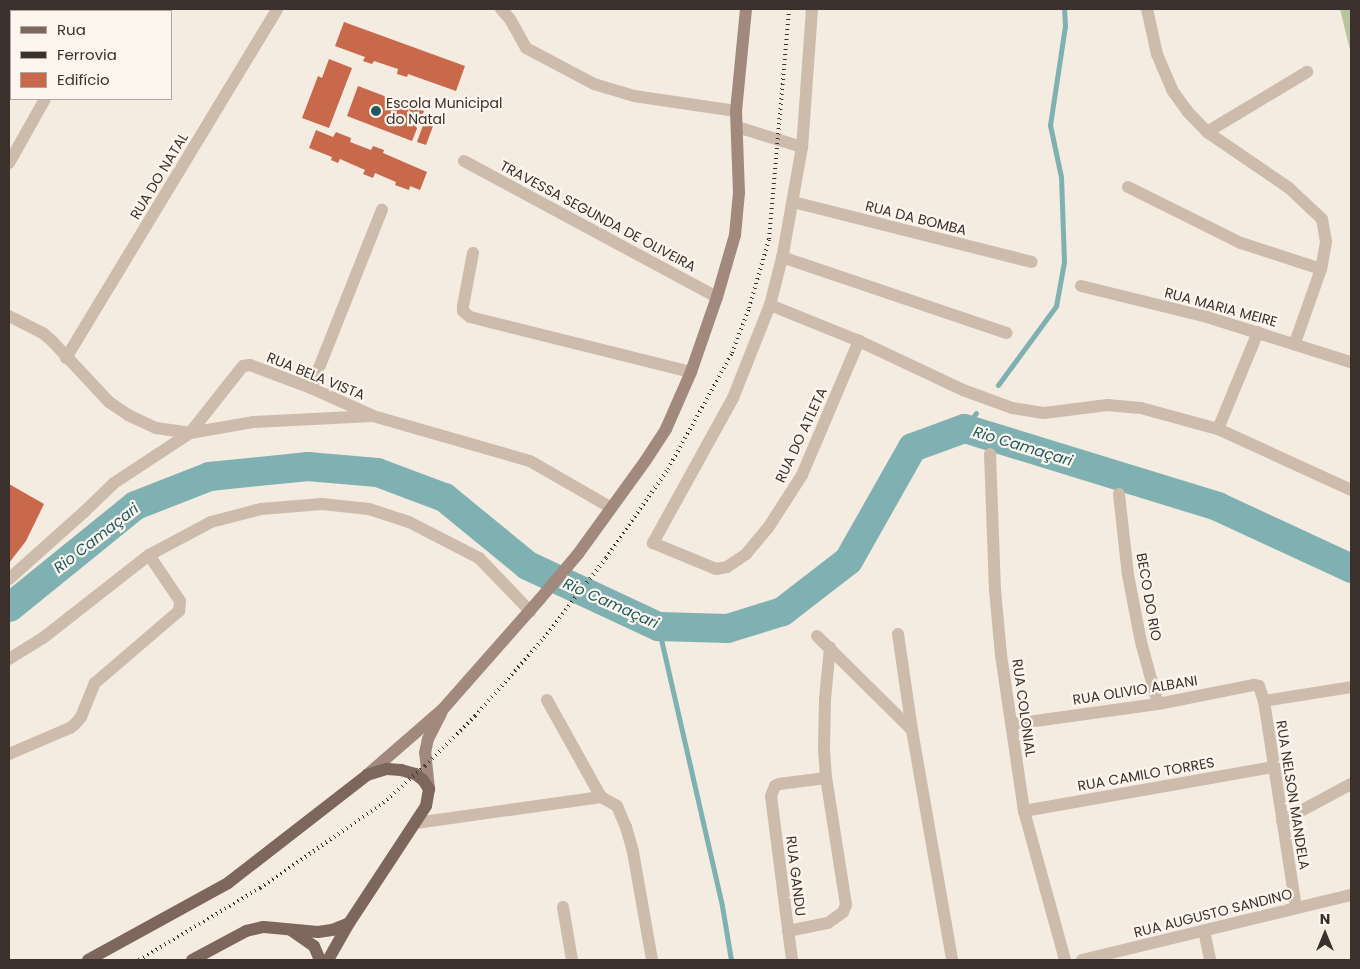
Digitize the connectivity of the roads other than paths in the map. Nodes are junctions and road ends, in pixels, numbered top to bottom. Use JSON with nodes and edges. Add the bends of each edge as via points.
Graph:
{"nodes":[{"id":1,"x":277,"y":9,"type":"edge"},
{"id":2,"x":501,"y":9,"type":"edge"},
{"id":3,"x":746,"y":9,"type":"edge"},
{"id":4,"x":812,"y":9,"type":"edge"},
{"id":5,"x":1147,"y":9,"type":"edge"},
{"id":6,"x":512,"y":14,"type":"edge"},
{"id":7,"x":1307,"y":72,"type":"dead end"},
{"id":8,"x":44,"y":100,"type":"edge"},
{"id":9,"x":736,"y":111,"type":"junction"},
{"id":10,"x":737,"y":127,"type":"junction"},
{"id":11,"x":1207,"y":132,"type":"junction"},
{"id":12,"x":802,"y":147,"type":"junction"},
{"id":13,"x":464,"y":161,"type":"dead end"},
{"id":14,"x":9,"y":163,"type":"edge"},
{"id":15,"x":1128,"y":187,"type":"dead end"},
{"id":16,"x":793,"y":202,"type":"junction"},
{"id":17,"x":382,"y":210,"type":"dead end"},
{"id":18,"x":473,"y":253,"type":"dead end"},
{"id":19,"x":782,"y":257,"type":"junction"},
{"id":20,"x":1032,"y":262,"type":"dead end"},
{"id":21,"x":1321,"y":269,"type":"junction"},
{"id":22,"x":1081,"y":286,"type":"dead end"},
{"id":23,"x":717,"y":297,"type":"junction"},
{"id":24,"x":770,"y":305,"type":"junction"},
{"id":25,"x":9,"y":316,"type":"edge"},
{"id":26,"x":1258,"y":332,"type":"junction"},
{"id":27,"x":1006,"y":333,"type":"dead end"},
{"id":28,"x":859,"y":342,"type":"junction"},
{"id":29,"x":1296,"y":343,"type":"junction"},
{"id":30,"x":66,"y":358,"type":"junction"},
{"id":31,"x":1351,"y":362,"type":"edge"},
{"id":32,"x":691,"y":372,"type":"junction"},
{"id":33,"x":311,"y":388,"type":"junction"},
{"id":34,"x":373,"y":416,"type":"junction"},
{"id":35,"x":1218,"y":429,"type":"junction"},
{"id":36,"x":190,"y":433,"type":"junction"},
{"id":37,"x":990,"y":454,"type":"dead end"},
{"id":38,"x":1351,"y":490,"type":"edge"},
{"id":39,"x":1119,"y":494,"type":"dead end"},
{"id":40,"x":610,"y":507,"type":"junction"},
{"id":41,"x":149,"y":555,"type":"junction"},
{"id":42,"x":9,"y":579,"type":"edge"},
{"id":43,"x":530,"y":611,"type":"junction"},
{"id":44,"x":898,"y":634,"type":"dead end"},
{"id":45,"x":817,"y":636,"type":"dead end"},
{"id":46,"x":830,"y":647,"type":"junction"},
{"id":47,"x":9,"y":660,"type":"edge"},
{"id":48,"x":1351,"y":687,"type":"edge"},
{"id":49,"x":1262,"y":695,"type":"junction"},
{"id":50,"x":547,"y":700,"type":"dead end"},
{"id":51,"x":1158,"y":704,"type":"junction"},
{"id":52,"x":443,"y":709,"type":"junction"},
{"id":53,"x":1012,"y":724,"type":"junction"},
{"id":54,"x":912,"y":730,"type":"junction"},
{"id":55,"x":9,"y":754,"type":"edge"},
{"id":56,"x":1273,"y":767,"type":"junction"},
{"id":57,"x":366,"y":776,"type":"junction"},
{"id":58,"x":826,"y":778,"type":"junction"},
{"id":59,"x":1351,"y":784,"type":"edge"},
{"id":60,"x":429,"y":789,"type":"junction"},
{"id":61,"x":601,"y":797,"type":"junction"},
{"id":62,"x":426,"y":806,"type":"junction"},
{"id":63,"x":1024,"y":811,"type":"junction"},
{"id":64,"x":446,"y":818,"type":"junction"},
{"id":65,"x":1282,"y":821,"type":"junction"},
{"id":66,"x":416,"y":823,"type":"junction"},
{"id":67,"x":1351,"y":895,"type":"edge"},
{"id":68,"x":564,"y":907,"type":"dead end"},
{"id":69,"x":1296,"y":907,"type":"junction"},
{"id":70,"x":349,"y":922,"type":"junction"},
{"id":71,"x":291,"y":930,"type":"junction"},
{"id":72,"x":788,"y":931,"type":"junction"},
{"id":73,"x":1204,"y":931,"type":"junction"},
{"id":74,"x":88,"y":960,"type":"edge"},
{"id":75,"x":192,"y":960,"type":"edge"},
{"id":76,"x":320,"y":960,"type":"edge"},
{"id":77,"x":328,"y":960,"type":"edge"},
{"id":78,"x":572,"y":960,"type":"edge"},
{"id":79,"x":652,"y":960,"type":"edge"},
{"id":80,"x":792,"y":960,"type":"edge"},
{"id":81,"x":952,"y":960,"type":"edge"},
{"id":82,"x":1065,"y":960,"type":"edge"},
{"id":83,"x":1082,"y":960,"type":"edge"},
{"id":84,"x":1210,"y":960,"type":"edge"}],
"edges":[{"from":1,"to":30,"type":"street","name":"RUA DO NATAL"},
{"from":2,"to":6,"type":"street"},
{"from":3,"to":9,"type":"street"},
{"from":4,"to":12,"type":"street"},
{"from":5,"to":11,"type":"street","via":[[1157,54],[1172,90]]},
{"from":6,"to":9,"type":"street","via":[[526,48],[594,84],[634,96]]},
{"from":7,"to":11,"type":"street"},
{"from":8,"to":14,"type":"street"},
{"from":9,"to":10,"type":"street"},
{"from":10,"to":12,"type":"street"},
{"from":10,"to":23,"type":"street","via":[[738,218],[733,247]]},
{"from":11,"to":21,"type":"street","via":[[1289,188],[1322,219],[1326,242]]},
{"from":12,"to":16,"type":"street"},
{"from":13,"to":23,"type":"street","name":"TRAVESSA SEGUNDA DE OLIVEIRA"},
{"from":15,"to":21,"type":"street","via":[[1241,243]]},
{"from":16,"to":19,"type":"street"},
{"from":16,"to":20,"type":"street","name":"RUA DA BOMBA"},
{"from":17,"to":33,"type":"street"},
{"from":18,"to":32,"type":"street","via":[[463,306],[470,317]]},
{"from":19,"to":24,"type":"street"},
{"from":19,"to":27,"type":"street"},
{"from":21,"to":29,"type":"street"},
{"from":22,"to":26,"type":"street","name":"RUA MARIA MEIRE"},
{"from":23,"to":32,"type":"street"},
{"from":24,"to":28,"type":"street"},
{"from":24,"to":28,"type":"street","name":"RUA DO ATLETA","via":[[733,398],[653,543],[716,569],[726,567],[746,554],[768,528],[802,475]]},
{"from":25,"to":30,"type":"street","via":[[44,334]]},
{"from":26,"to":29,"type":"street","name":"RUA MARIA MEIRE"},
{"from":26,"to":35,"type":"street"},
{"from":28,"to":35,"type":"street","via":[[963,390],[1012,408],[1044,413],[1108,405],[1141,408]]},
{"from":29,"to":31,"type":"street","name":"RUA MARIA MEIRE"},
{"from":30,"to":36,"type":"street","via":[[109,402],[128,415],[156,428]]},
{"from":32,"to":40,"type":"street","via":[[666,429]]},
{"from":33,"to":34,"type":"street","name":"RUA BELA VISTA"},
{"from":33,"to":36,"type":"street","name":"RUA BELA VISTA","via":[[243,366]]},
{"from":34,"to":36,"type":"street","via":[[254,422]]},
{"from":34,"to":40,"type":"street","via":[[530,461]]},
{"from":35,"to":38,"type":"street"},
{"from":36,"to":42,"type":"street","via":[[114,483]]},
{"from":37,"to":53,"type":"street","name":"RUA COLONIAL","via":[[995,590]]},
{"from":39,"to":51,"type":"street","name":"BECO DO RIO","via":[[1130,585]]},
{"from":40,"to":43,"type":"street","via":[[578,554]]},
{"from":41,"to":43,"type":"street","via":[[211,522],[261,509],[322,504],[369,509],[409,522],[479,558]]},
{"from":41,"to":47,"type":"street","via":[[43,638]]},
{"from":41,"to":55,"type":"street","via":[[180,601],[179,612],[95,684],[75,724]]},
{"from":43,"to":52,"type":"street"},
{"from":44,"to":54,"type":"street"},
{"from":45,"to":46,"type":"street"},
{"from":46,"to":54,"type":"street"},
{"from":46,"to":58,"type":"street","via":[[825,699]]},
{"from":48,"to":49,"type":"street","name":"RUA OLIVIO ALBANI"},
{"from":49,"to":51,"type":"street","name":"RUA OLIVIO ALBANI","via":[[1254,685]]},
{"from":49,"to":56,"type":"street","name":"RUA NELSON MANDELA"},
{"from":50,"to":61,"type":"street"},
{"from":51,"to":53,"type":"street","name":"RUA OLIVIO ALBANI"},
{"from":52,"to":57,"type":"street"},
{"from":52,"to":60,"type":"street","via":[[428,739]]},
{"from":53,"to":63,"type":"street","name":"RUA COLONIAL"},
{"from":54,"to":81,"type":"street"},
{"from":56,"to":63,"type":"street","name":"RUA CAMILO TORRES"},
{"from":56,"to":65,"type":"street","name":"RUA NELSON MANDELA"},
{"from":57,"to":60,"type":"main road","via":[[402,770],[415,774]]},
{"from":57,"to":74,"type":"main road","via":[[228,882]]},
{"from":58,"to":72,"type":"street","via":[[846,905],[843,912],[828,923]]},
{"from":58,"to":72,"type":"street","name":"RUA GANDU","via":[[779,784],[771,796]]},
{"from":59,"to":65,"type":"street"},
{"from":60,"to":62,"type":"main road"},
{"from":61,"to":64,"type":"street"},
{"from":61,"to":79,"type":"street","via":[[617,806],[626,827]]},
{"from":62,"to":64,"type":"street"},
{"from":62,"to":66,"type":"main road"},
{"from":63,"to":82,"type":"street","name":"RUA COLONIAL"},
{"from":64,"to":66,"type":"street"},
{"from":65,"to":69,"type":"street","name":"RUA NELSON MANDELA"},
{"from":66,"to":70,"type":"main road"},
{"from":67,"to":69,"type":"street","name":"RUA AUGUSTO SANDINO"},
{"from":68,"to":78,"type":"street"},
{"from":69,"to":73,"type":"street","name":"RUA AUGUSTO SANDINO"},
{"from":70,"to":71,"type":"main road","via":[[318,932]]},
{"from":70,"to":77,"type":"main road"},
{"from":71,"to":75,"type":"main road","via":[[264,927],[246,931]]},
{"from":71,"to":76,"type":"main road","via":[[314,946]]},
{"from":72,"to":80,"type":"street","name":"RUA GANDU"},
{"from":73,"to":83,"type":"street","name":"RUA AUGUSTO SANDINO"},
{"from":73,"to":84,"type":"street"}]}
